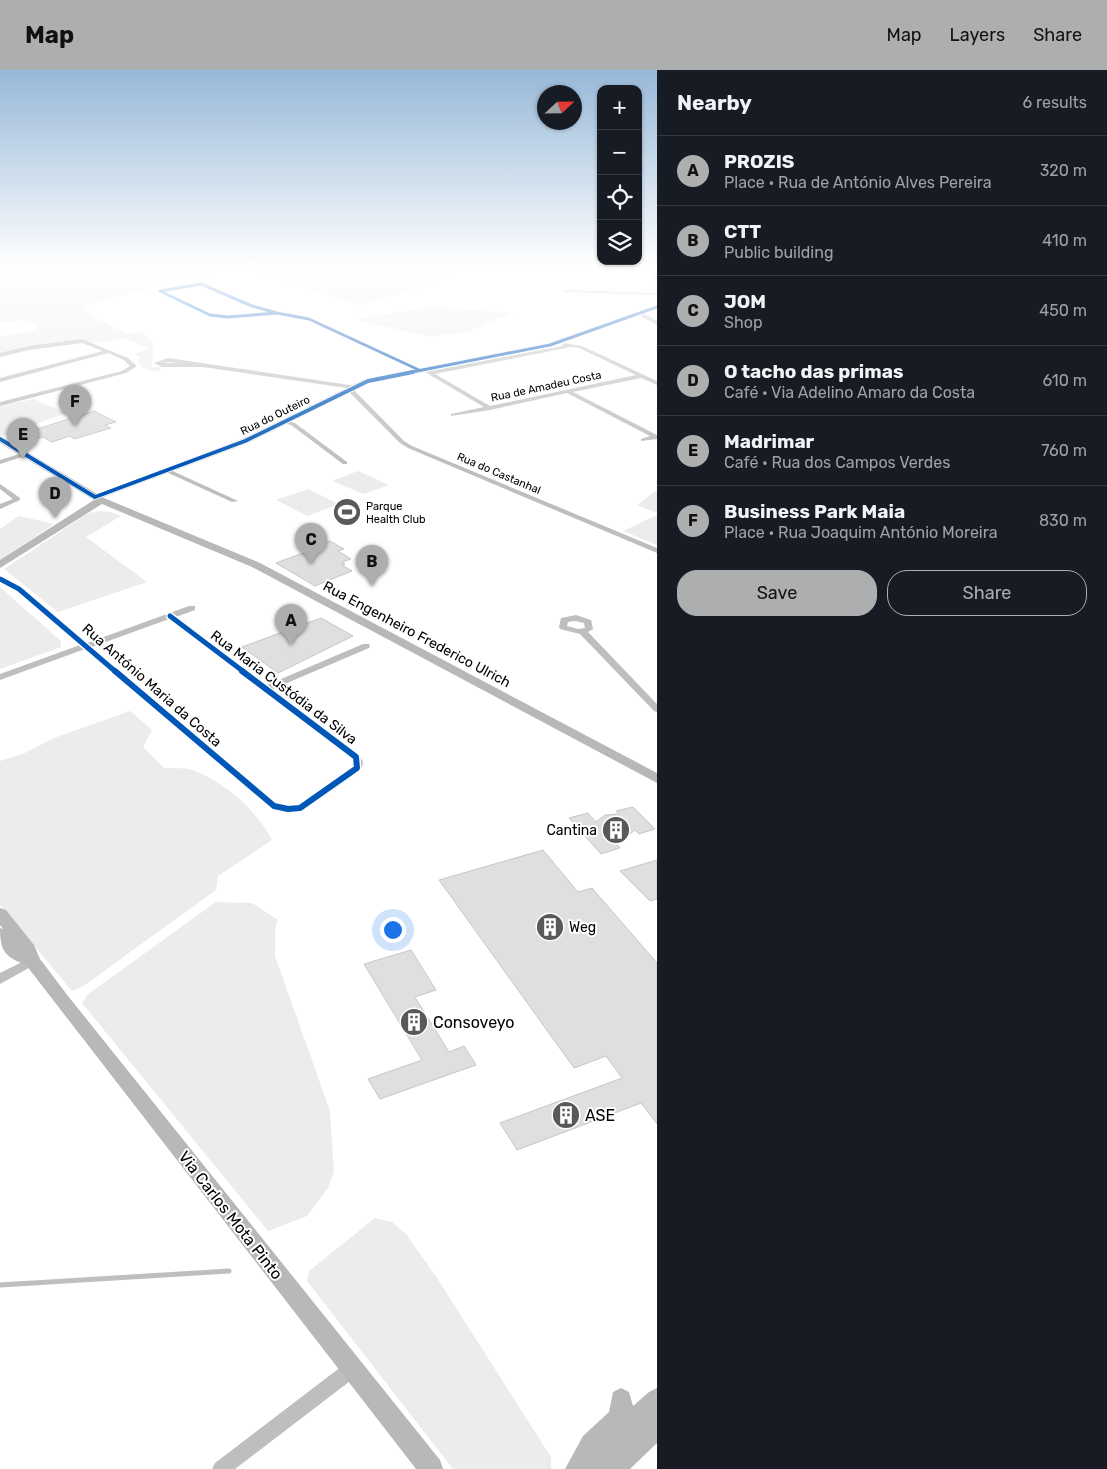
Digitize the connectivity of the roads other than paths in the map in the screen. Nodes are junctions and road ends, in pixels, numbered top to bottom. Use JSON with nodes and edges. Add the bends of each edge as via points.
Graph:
{"nodes":[{"id":1,"x":339,"y":332,"type":"edge"},
{"id":2,"x":588,"y":332,"type":"edge"},
{"id":3,"x":557,"y":343,"type":"junction"},
{"id":4,"x":570,"y":346,"type":"junction"},
{"id":5,"x":108,"y":351,"type":"junction"},
{"id":6,"x":0,"y":355,"type":"edge"},
{"id":7,"x":203,"y":365,"type":"junction"},
{"id":8,"x":424,"y":371,"type":"junction"},
{"id":9,"x":642,"y":376,"type":"junction"},
{"id":10,"x":0,"y":380,"type":"edge"},
{"id":11,"x":657,"y":383,"type":"edge"},
{"id":12,"x":352,"y":388,"type":"junction"},
{"id":13,"x":569,"y":392,"type":"junction"},
{"id":14,"x":0,"y":404,"type":"edge"},
{"id":15,"x":490,"y":408,"type":"junction"},
{"id":16,"x":453,"y":415,"type":"dead end"},
{"id":17,"x":285,"y":422,"type":"junction"},
{"id":18,"x":657,"y":437,"type":"edge"},
{"id":19,"x":0,"y":439,"type":"edge"},
{"id":20,"x":643,"y":440,"type":"dead end"},
{"id":21,"x":26,"y":454,"type":"junction"},
{"id":22,"x":0,"y":462,"type":"edge"},
{"id":23,"x":345,"y":463,"type":"dead end"},
{"id":24,"x":166,"y":470,"type":"junction"},
{"id":25,"x":0,"y":486,"type":"edge"},
{"id":26,"x":98,"y":499,"type":"junction"},
{"id":27,"x":234,"y":502,"type":"dead end"},
{"id":28,"x":112,"y":506,"type":"junction"},
{"id":29,"x":0,"y":507,"type":"edge"},
{"id":30,"x":88,"y":510,"type":"junction"},
{"id":31,"x":51,"y":534,"type":"junction"},
{"id":32,"x":657,"y":551,"type":"edge"},
{"id":33,"x":0,"y":565,"type":"edge"},
{"id":34,"x":0,"y":579,"type":"edge"},
{"id":35,"x":192,"y":608,"type":"dead end"},
{"id":36,"x":170,"y":616,"type":"junction"},
{"id":37,"x":583,"y":632,"type":"dead end"},
{"id":38,"x":87,"y":645,"type":"junction"},
{"id":39,"x":366,"y":646,"type":"dead end"},
{"id":40,"x":0,"y":677,"type":"edge"},
{"id":41,"x":266,"y":689,"type":"junction"},
{"id":42,"x":657,"y":709,"type":"edge"},
{"id":43,"x":657,"y":779,"type":"edge"},
{"id":44,"x":288,"y":809,"type":"joint"},
{"id":45,"x":0,"y":914,"type":"edge"},
{"id":46,"x":0,"y":934,"type":"edge"},
{"id":47,"x":32,"y":961,"type":"junction"},
{"id":48,"x":0,"y":979,"type":"edge"},
{"id":49,"x":352,"y":1369,"type":"junction"},
{"id":50,"x":621,"y":1400,"type":"dead end"},
{"id":51,"x":657,"y":1400,"type":"edge"},
{"id":52,"x":657,"y":1427,"type":"edge"},
{"id":53,"x":221,"y":1469,"type":"edge"},
{"id":54,"x":431,"y":1469,"type":"edge"},
{"id":55,"x":577,"y":1469,"type":"edge"},
{"id":56,"x":584,"y":1469,"type":"edge"},
{"id":57,"x":613,"y":1469,"type":"edge"}],
"edges":[{"from":1,"to":8,"type":"street"},
{"from":2,"to":3,"type":"street","name":"Rua do Outeiro"},
{"from":3,"to":4,"type":"street","name":"Rua do Outeiro"},
{"from":3,"to":8,"type":"street","name":"Rua do Outeiro"},
{"from":4,"to":8,"type":"street","name":"Rua do Outeiro"},
{"from":4,"to":9,"type":"street","via":[[580,347]]},
{"from":5,"to":6,"type":"street","via":[[82,341]]},
{"from":5,"to":10,"type":"street"},
{"from":5,"to":14,"type":"street","via":[[132,362],[132,368]]},
{"from":7,"to":7,"type":"street","via":[[168,360],[157,363],[162,365]]},
{"from":7,"to":12,"type":"street"},
{"from":8,"to":12,"type":"street","name":"Rua do Outeiro","via":[[374,380]]},
{"from":8,"to":15,"type":"street"},
{"from":9,"to":11,"type":"street"},
{"from":9,"to":13,"type":"street","name":"Rua de Amadeu Costa"},
{"from":12,"to":17,"type":"street","name":"Rua do Outeiro"},
{"from":12,"to":32,"type":"street","name":"Rua do Castanhal","via":[[410,447]]},
{"from":13,"to":15,"type":"street","name":"Rua de Amadeu Costa"},
{"from":13,"to":18,"type":"street"},
{"from":15,"to":16,"type":"street","name":"Rua de Amadeu Costa"},
{"from":17,"to":23,"type":"street","via":[[293,424]]},
{"from":17,"to":24,"type":"street","name":"Rua do Outeiro","via":[[245,442]]},
{"from":18,"to":20,"type":"street"},
{"from":19,"to":21,"type":"main road","name":"Rua Engenheiro Frederico Ulrich"},
{"from":21,"to":22,"type":"street"},
{"from":21,"to":26,"type":"main road","name":"Rua Engenheiro Frederico Ulrich"},
{"from":24,"to":26,"type":"street","name":"Rua do Outeiro"},
{"from":24,"to":27,"type":"street"},
{"from":25,"to":29,"type":"street","via":[[18,499]]},
{"from":26,"to":28,"type":"main road","name":"Rua Engenheiro Frederico Ulrich"},
{"from":26,"to":30,"type":"main road"},
{"from":26,"to":31,"type":"main road","via":[[73,512]]},
{"from":28,"to":30,"type":"main road"},
{"from":28,"to":43,"type":"main road","name":"Rua Engenheiro Frederico Ulrich","via":[[256,564]]},
{"from":30,"to":31,"type":"main road"},
{"from":31,"to":33,"type":"main road"},
{"from":34,"to":38,"type":"street","name":"Rua António Maria da Costa","via":[[20,589]]},
{"from":35,"to":36,"type":"street"},
{"from":36,"to":38,"type":"street"},
{"from":36,"to":41,"type":"street","name":"Rua Maria Custódia da Silva"},
{"from":37,"to":42,"type":"street"},
{"from":38,"to":40,"type":"street"},
{"from":38,"to":44,"type":"street","name":"Rua António Maria da Costa","via":[[270,803]]},
{"from":39,"to":41,"type":"street"},
{"from":41,"to":44,"type":"street","name":"Rua Maria Custódia da Silva","via":[[351,753],[358,762],[353,772],[316,798],[300,808]]},
{"from":45,"to":47,"type":"main road","name":"Via Carlos Mota Pinto","via":[[28,950]]},
{"from":46,"to":47,"type":"main road","name":"Via Carlos Mota Pinto","via":[[18,956]]},
{"from":47,"to":48,"type":"street"},
{"from":47,"to":49,"type":"main road","name":"Via Carlos Mota Pinto"},
{"from":49,"to":53,"type":"street"},
{"from":49,"to":54,"type":"main road","name":"Via Carlos Mota Pinto"},
{"from":50,"to":55,"type":"main road","via":[[620,1416],[591,1444]]},
{"from":51,"to":56,"type":"main road"},
{"from":52,"to":57,"type":"main road"}]}
